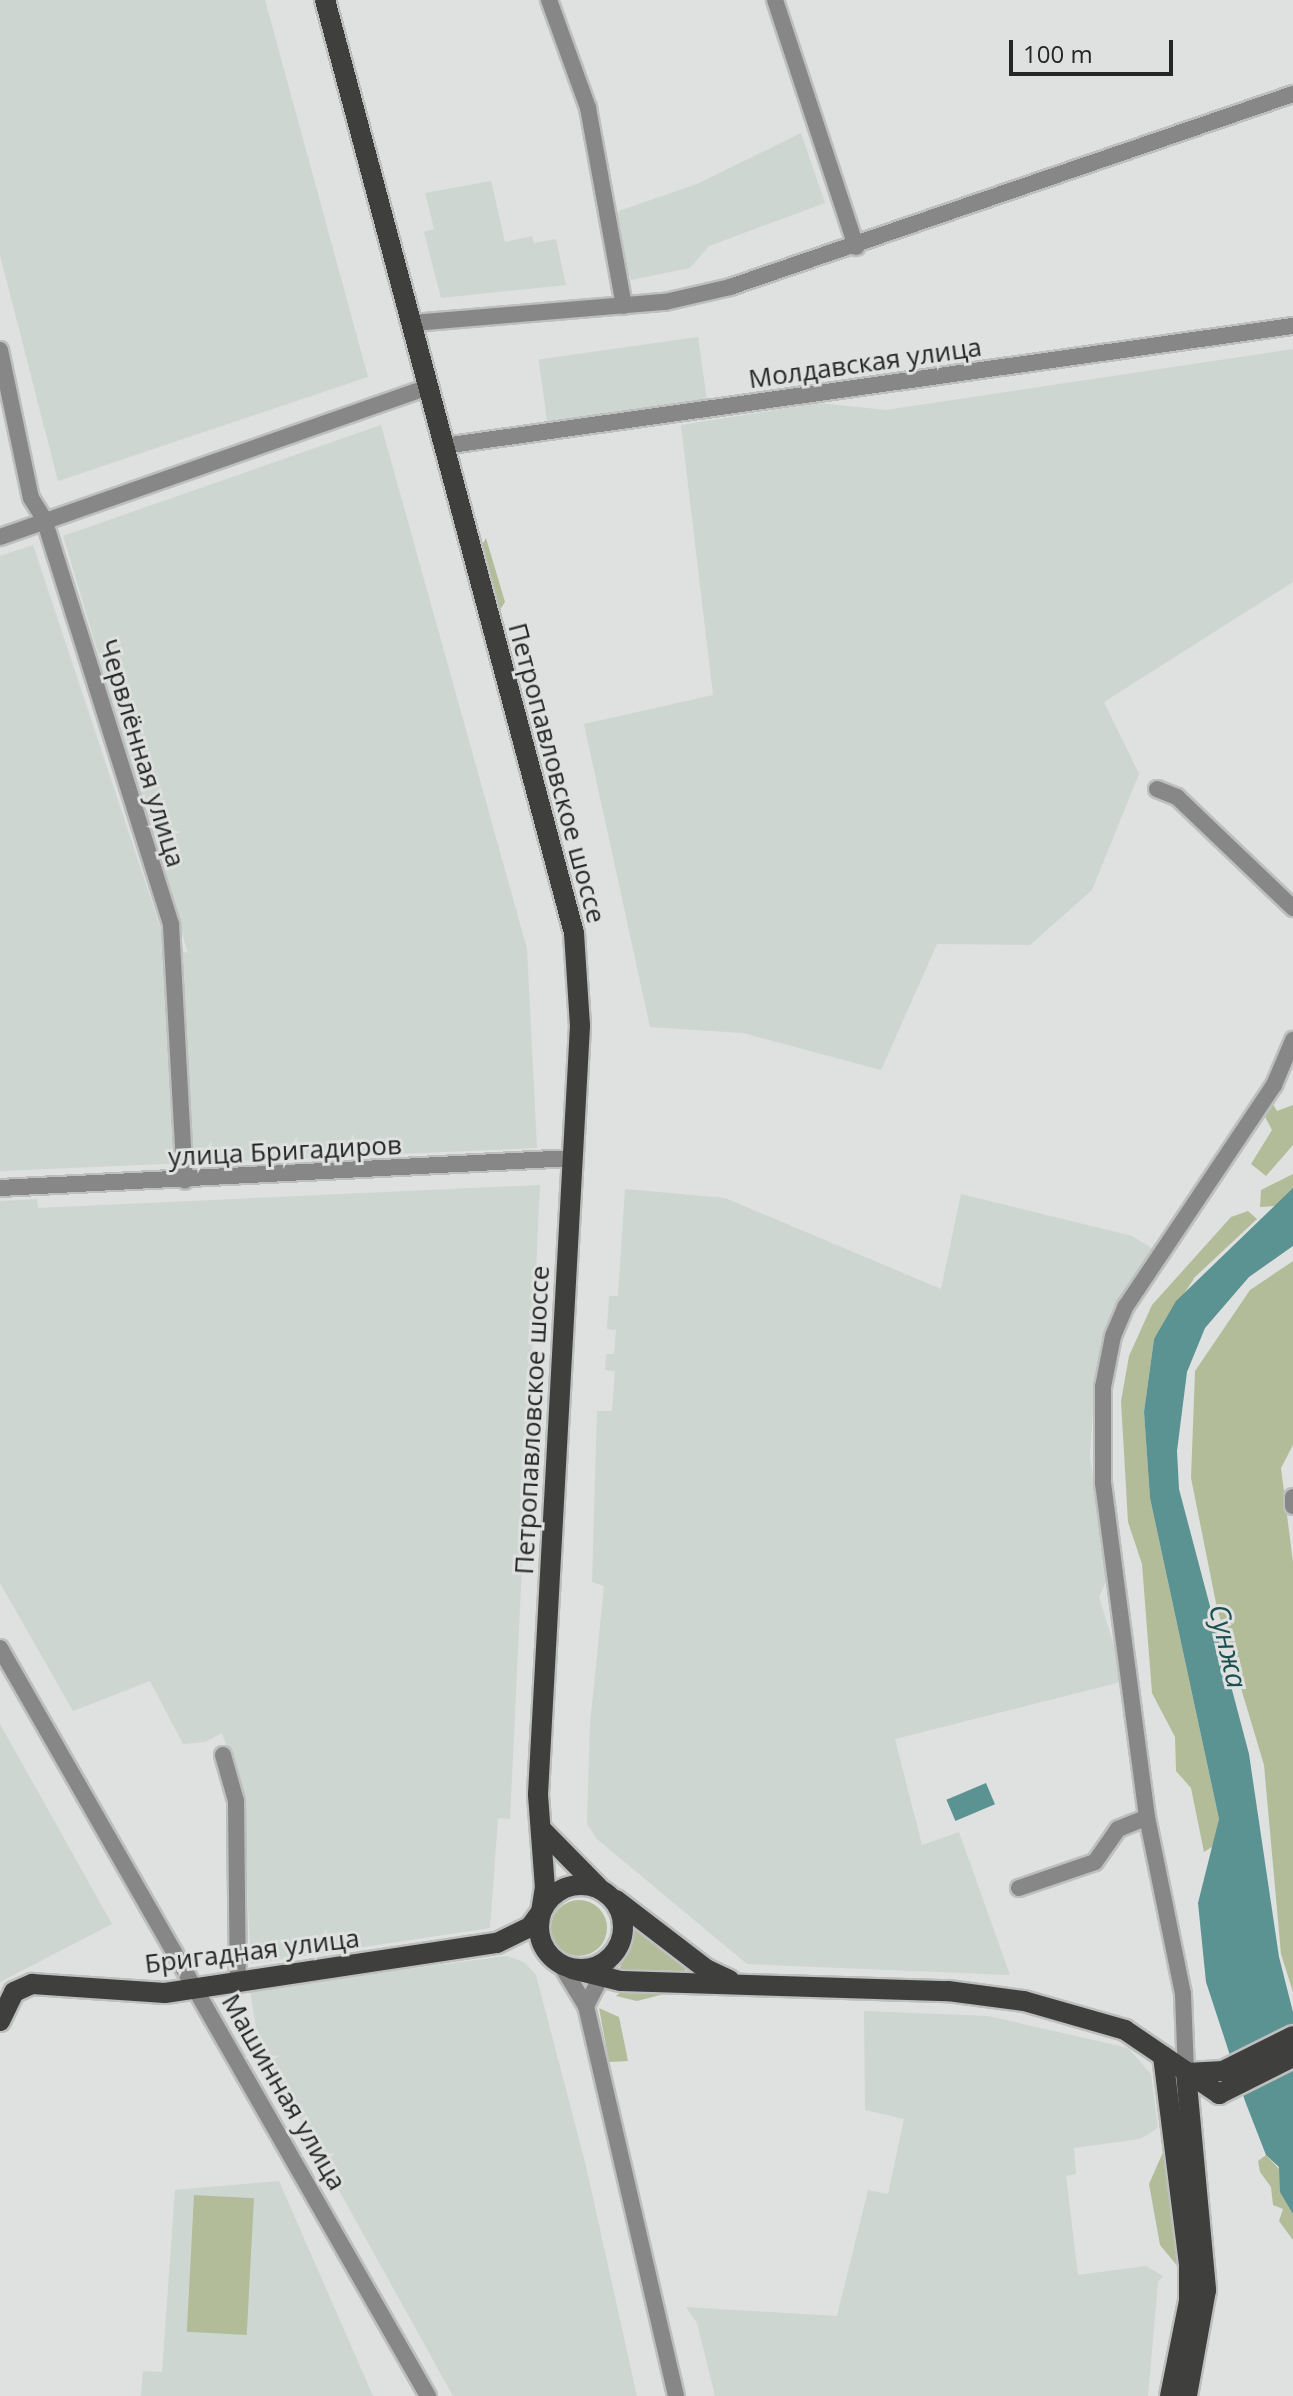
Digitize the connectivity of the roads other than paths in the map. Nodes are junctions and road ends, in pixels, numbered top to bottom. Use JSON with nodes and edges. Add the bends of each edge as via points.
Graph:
{"nodes":[{"id":1,"x":549,"y":0,"type":"edge"},
{"id":2,"x":775,"y":0,"type":"edge"},
{"id":3,"x":329,"y":1,"type":"edge"},
{"id":4,"x":1293,"y":94,"type":"edge"},
{"id":5,"x":856,"y":247,"type":"junction"},
{"id":6,"x":624,"y":306,"type":"junction"},
{"id":7,"x":413,"y":323,"type":"junction"},
{"id":8,"x":1293,"y":326,"type":"edge"},
{"id":9,"x":0,"y":350,"type":"edge"},
{"id":10,"x":429,"y":387,"type":"junction"},
{"id":11,"x":444,"y":446,"type":"junction"},
{"id":12,"x":44,"y":519,"type":"junction"},
{"id":13,"x":0,"y":537,"type":"edge"},
{"id":14,"x":1157,"y":789,"type":"dead end"},
{"id":15,"x":1293,"y":908,"type":"edge"},
{"id":16,"x":1293,"y":1040,"type":"edge"},
{"id":17,"x":573,"y":1158,"type":"junction"},
{"id":18,"x":185,"y":1181,"type":"junction"},
{"id":19,"x":0,"y":1188,"type":"edge"},
{"id":20,"x":1293,"y":1497,"type":"edge"},
{"id":21,"x":1293,"y":1506,"type":"edge"},
{"id":22,"x":0,"y":1648,"type":"edge"},
{"id":23,"x":223,"y":1755,"type":"dead end"},
{"id":24,"x":1147,"y":1817,"type":"junction"},
{"id":25,"x":542,"y":1830,"type":"junction"},
{"id":26,"x":1019,"y":1888,"type":"dead end"},
{"id":27,"x":606,"y":1893,"type":"junction"},
{"id":28,"x":541,"y":1912,"type":"junction"},
{"id":29,"x":497,"y":1943,"type":"junction"},
{"id":30,"x":610,"y":1959,"type":"junction"},
{"id":31,"x":562,"y":1964,"type":"junction"},
{"id":32,"x":599,"y":1977,"type":"junction"},
{"id":33,"x":238,"y":1982,"type":"junction"},
{"id":34,"x":737,"y":1984,"type":"junction"},
{"id":35,"x":197,"y":1987,"type":"junction"},
{"id":36,"x":586,"y":2006,"type":"junction"},
{"id":37,"x":0,"y":2021,"type":"edge"},
{"id":38,"x":1293,"y":2036,"type":"edge"},
{"id":39,"x":1163,"y":2056,"type":"junction"},
{"id":40,"x":1293,"y":2057,"type":"edge"},
{"id":41,"x":1186,"y":2073,"type":"junction"},
{"id":42,"x":1225,"y":2084,"type":"junction"},
{"id":43,"x":1169,"y":2114,"type":"junction"},
{"id":44,"x":1189,"y":2134,"type":"junction"},
{"id":45,"x":428,"y":2396,"type":"edge"},
{"id":46,"x":676,"y":2396,"type":"edge"},
{"id":47,"x":1170,"y":2396,"type":"edge"},
{"id":48,"x":1187,"y":2396,"type":"edge"}],
"edges":[{"from":1,"to":6,"type":"street","via":[[588,108]]},
{"from":2,"to":5,"type":"street"},
{"from":3,"to":7,"type":"main road","name":"Петропавловское шоссе"},
{"from":4,"to":5,"type":"street"},
{"from":5,"to":6,"type":"street","via":[[730,287]]},
{"from":6,"to":7,"type":"street"},
{"from":7,"to":10,"type":"main road","name":"Петропавловское шоссе"},
{"from":8,"to":11,"type":"street","name":"Молдавская улица"},
{"from":9,"to":12,"type":"street","name":"Червлённая улица","via":[[20,436],[19,454]]},
{"from":10,"to":11,"type":"main road","name":"Петропавловское шоссе"},
{"from":10,"to":12,"type":"street"},
{"from":11,"to":17,"type":"main road","name":"Петропавловское шоссе","via":[[574,933],[580,1026]]},
{"from":12,"to":13,"type":"street"},
{"from":12,"to":18,"type":"street","name":"Червлённая улица","via":[[171,925]]},
{"from":14,"to":15,"type":"street","via":[[1177,797]]},
{"from":16,"to":24,"type":"street","via":[[1274,1085],[1126,1306],[1113,1336],[1103,1387],[1100,1456]]},
{"from":17,"to":18,"type":"street","name":"улица Бригадиров"},
{"from":17,"to":25,"type":"main road","name":"Петропавловское шоссе","via":[[538,1794]]},
{"from":18,"to":19,"type":"street","name":"улица Бригадиров"},
{"from":20,"to":21,"type":"street"},
{"from":22,"to":35,"type":"street","name":"Машинная улица"},
{"from":23,"to":33,"type":"street","via":[[236,1801]]},
{"from":24,"to":26,"type":"street","via":[[1118,1829],[1095,1862]]},
{"from":24,"to":41,"type":"street","via":[[1183,1994]]},
{"from":25,"to":27,"type":"main road","via":[[579,1873]]},
{"from":25,"to":28,"type":"main road","name":"Петропавловское шоссе"},
{"from":27,"to":28,"type":"main road","via":[[588,1885],[559,1890]]},
{"from":27,"to":30,"type":"main road","via":[[619,1908],[623,1935]]},
{"from":27,"to":34,"type":"main road","via":[[706,1969]]},
{"from":28,"to":29,"type":"main road","via":[[530,1927]]},
{"from":28,"to":31,"type":"main road","via":[[538,1932]]},
{"from":29,"to":31,"type":"main road"},
{"from":29,"to":33,"type":"main road","name":"Бригадная улица"},
{"from":30,"to":31,"type":"main road"},
{"from":30,"to":32,"type":"street"},
{"from":31,"to":32,"type":"main road"},
{"from":31,"to":36,"type":"street"},
{"from":32,"to":34,"type":"main road"},
{"from":32,"to":36,"type":"street"},
{"from":33,"to":35,"type":"main road","name":"Бригадная улица"},
{"from":34,"to":39,"type":"main road","via":[[948,1991],[1024,2001],[1125,2030]]},
{"from":35,"to":37,"type":"main road","name":"Бригадная улица","via":[[127,1992],[52,1983],[14,1992]]},
{"from":35,"to":45,"type":"street","name":"Машинная улица"},
{"from":36,"to":46,"type":"street"},
{"from":38,"to":42,"type":"main road"},
{"from":39,"to":41,"type":"main road"},
{"from":39,"to":43,"type":"main road"},
{"from":40,"to":42,"type":"main road"},
{"from":41,"to":42,"type":"main road"},
{"from":41,"to":43,"type":"main road"},
{"from":41,"to":44,"type":"main road"},
{"from":42,"to":44,"type":"main road"},
{"from":43,"to":47,"type":"main road","via":[[1189,2294]]},
{"from":44,"to":48,"type":"main road","via":[[1206,2290]]}]}
